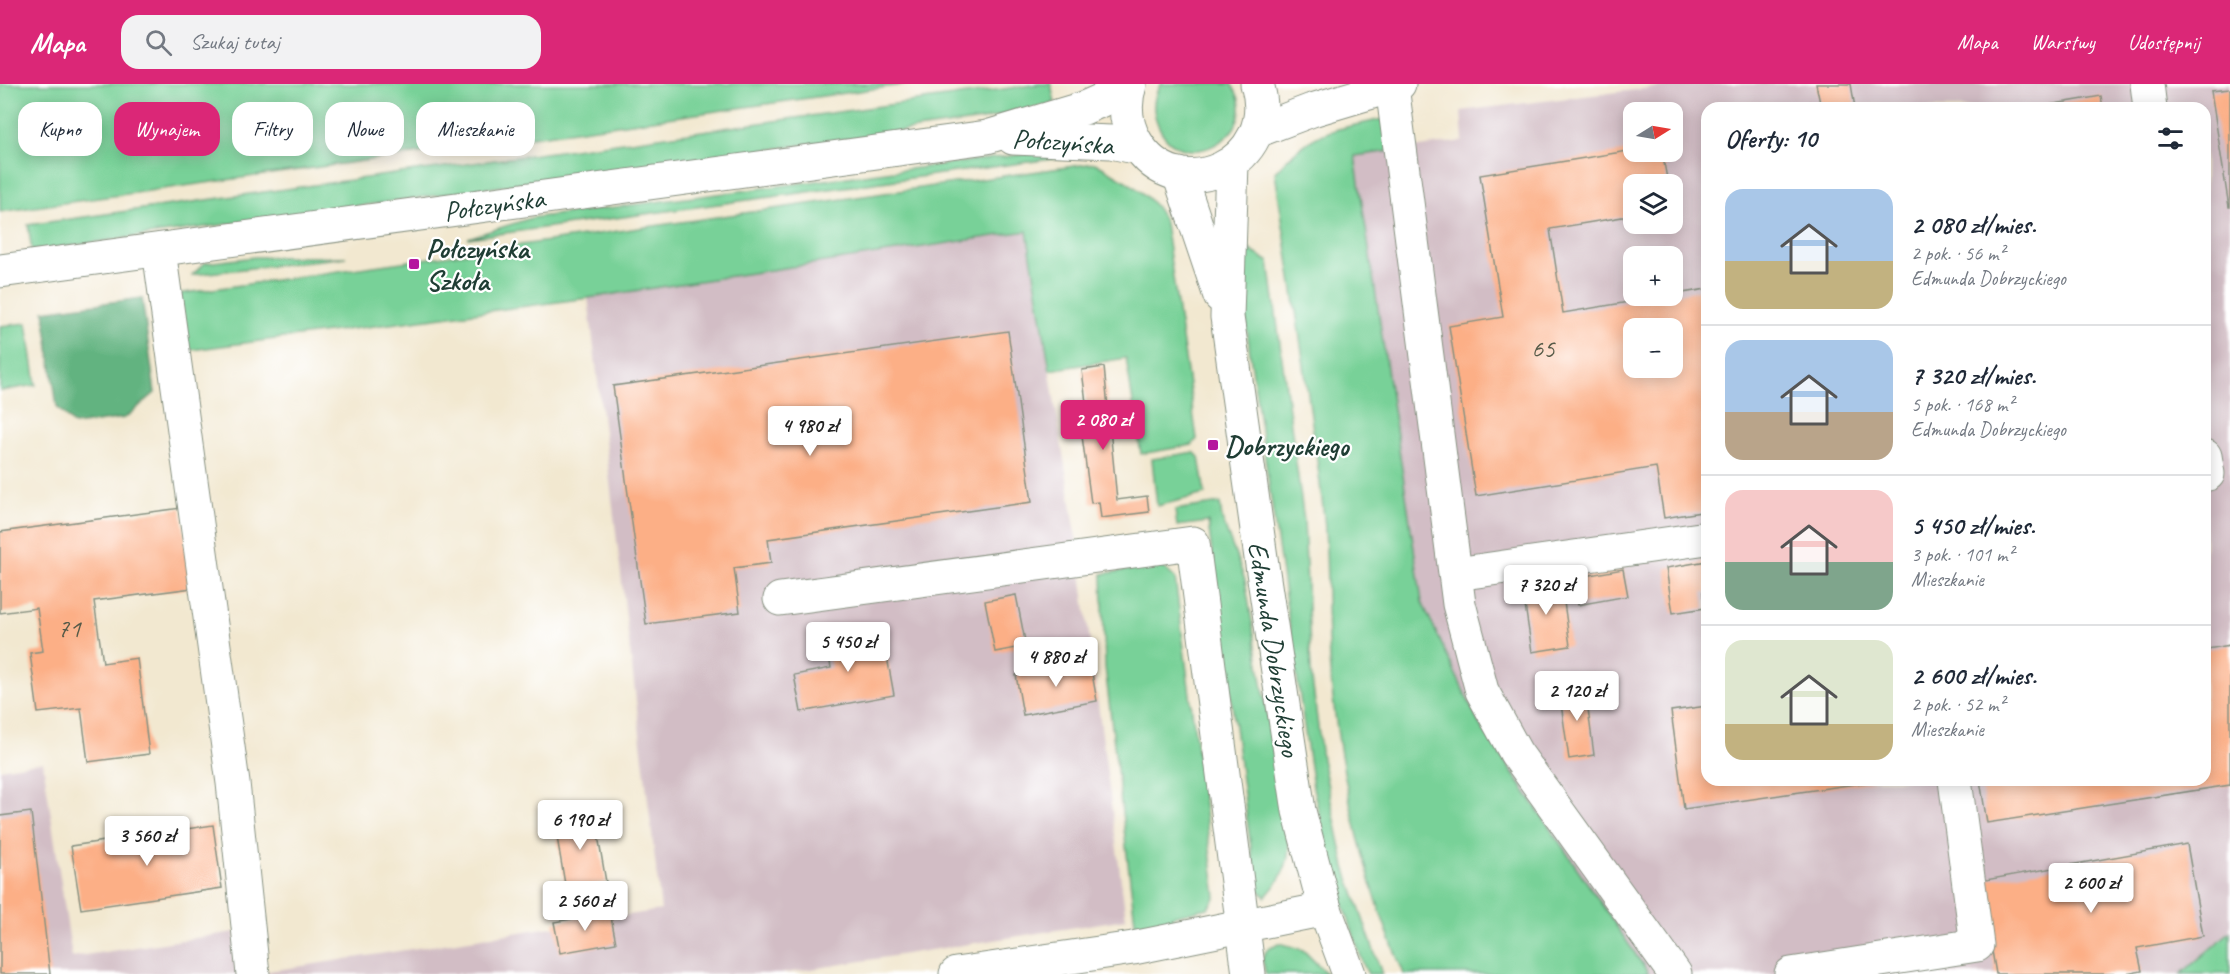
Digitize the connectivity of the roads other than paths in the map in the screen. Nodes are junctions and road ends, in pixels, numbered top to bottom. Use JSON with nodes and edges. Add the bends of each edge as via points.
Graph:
{"nodes":[{"id":1,"x":1257,"y":84,"type":"edge"},
{"id":2,"x":2147,"y":84,"type":"edge"},
{"id":3,"x":1396,"y":85,"type":"edge"},
{"id":4,"x":1130,"y":86,"type":"edge"},
{"id":5,"x":2149,"y":102,"type":"edge"},
{"id":6,"x":1257,"y":131,"type":"junction"},
{"id":7,"x":987,"y":136,"type":"junction"},
{"id":8,"x":1140,"y":148,"type":"junction"},
{"id":9,"x":1232,"y":163,"type":"junction"},
{"id":10,"x":1179,"y":174,"type":"junction"},
{"id":11,"x":159,"y":250,"type":"junction"},
{"id":12,"x":0,"y":271,"type":"edge"},
{"id":13,"x":1227,"y":318,"type":"junction"},
{"id":14,"x":1701,"y":539,"type":"edge"},
{"id":15,"x":1456,"y":574,"type":"junction"},
{"id":16,"x":780,"y":599,"type":"dead end"},
{"id":17,"x":1956,"y":786,"type":"edge"},
{"id":18,"x":1326,"y":909,"type":"junction"},
{"id":19,"x":1242,"y":927,"type":"junction"},
{"id":20,"x":253,"y":974,"type":"edge"},
{"id":21,"x":956,"y":974,"type":"edge"},
{"id":22,"x":1249,"y":974,"type":"edge"},
{"id":23,"x":1349,"y":974,"type":"edge"},
{"id":24,"x":1676,"y":974,"type":"edge"},
{"id":25,"x":1791,"y":974,"type":"edge"}],
"edges":[{"from":1,"to":6,"type":"main road","via":[[1261,112]]},
{"from":2,"to":5,"type":"main road"},
{"from":3,"to":6,"type":"main road"},
{"from":3,"to":15,"type":"main road"},
{"from":4,"to":7,"type":"main road","name":"Połczyńska","via":[[1084,108]]},
{"from":4,"to":8,"type":"main road","via":[[1126,115]]},
{"from":6,"to":9,"type":"main road","via":[[1250,146]]},
{"from":7,"to":8,"type":"main road","name":"Połczyńska","via":[[1111,142]]},
{"from":7,"to":11,"type":"main road","name":"Połczyńska"},
{"from":8,"to":10,"type":"main road","via":[[1157,164]]},
{"from":9,"to":10,"type":"main road","via":[[1206,174]]},
{"from":9,"to":13,"type":"main road","name":"Edmunda Dobrzyckiego"},
{"from":10,"to":13,"type":"main road","name":"Edmunda Dobrzyckiego"},
{"from":11,"to":12,"type":"main road","name":"Połczyńska"},
{"from":11,"to":20,"type":"main road","via":[[233,783]]},
{"from":13,"to":18,"type":"main road","name":"Edmunda Dobrzyckiego","via":[[1299,811]]},
{"from":14,"to":15,"type":"main road"},
{"from":15,"to":24,"type":"main road","via":[[1467,643],[1482,691],[1516,753]]},
{"from":16,"to":19,"type":"main road","via":[[1193,543]]},
{"from":17,"to":25,"type":"main road","via":[[1977,945]]},
{"from":18,"to":19,"type":"main road"},
{"from":18,"to":23,"type":"main road","name":"Edmunda Dobrzyckiego"},
{"from":19,"to":21,"type":"main road","via":[[1133,948]]},
{"from":19,"to":22,"type":"main road"}]}
